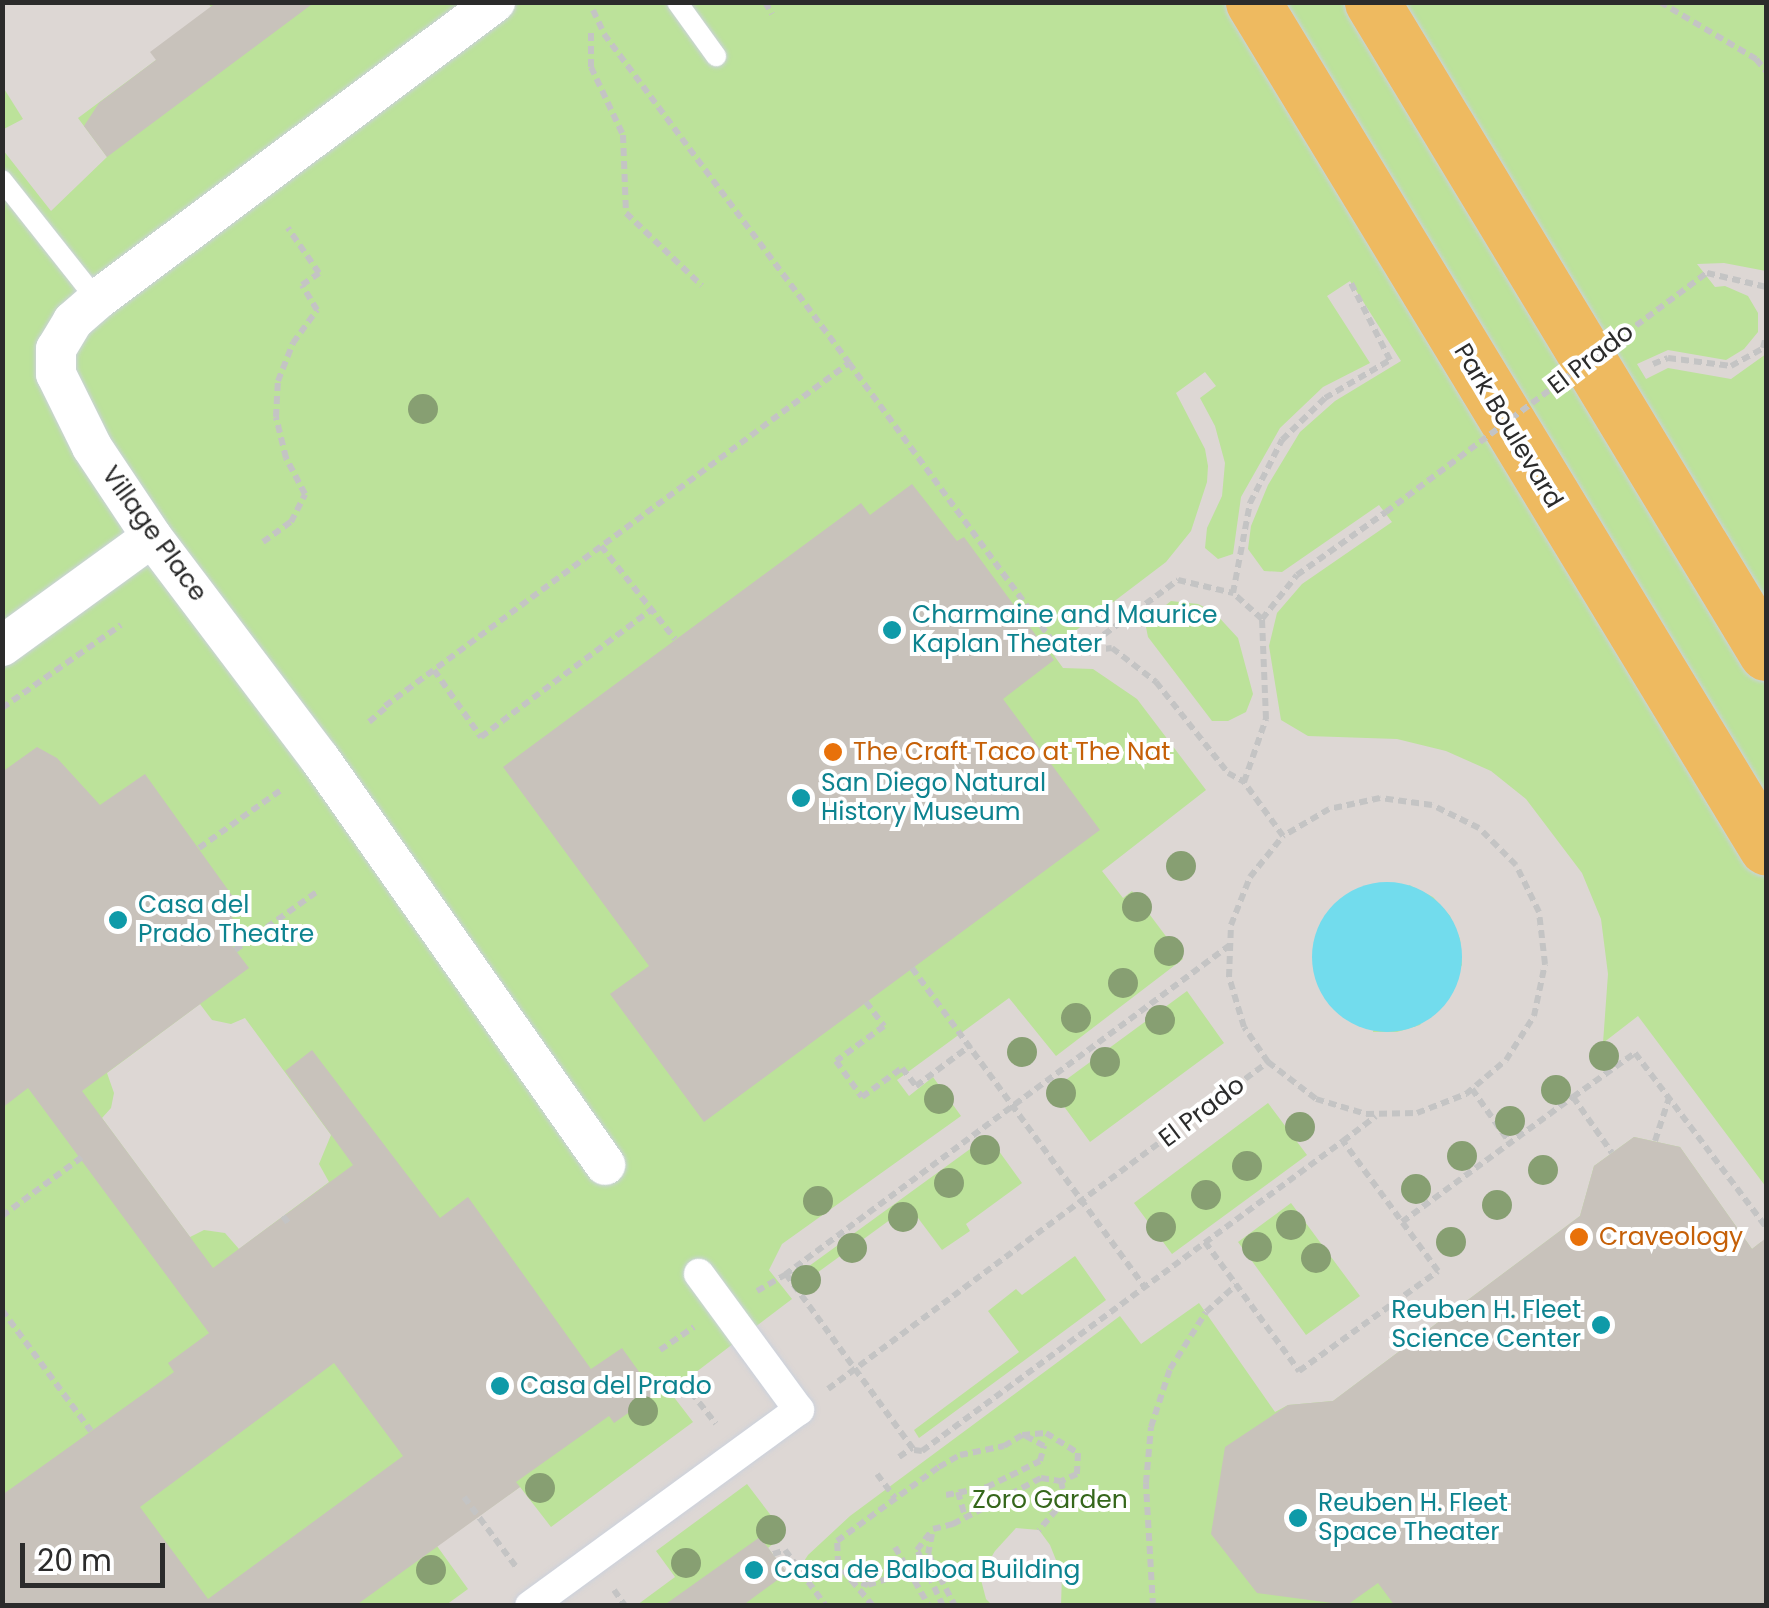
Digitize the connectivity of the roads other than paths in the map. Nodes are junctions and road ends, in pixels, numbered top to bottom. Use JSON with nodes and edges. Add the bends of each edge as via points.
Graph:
{"nodes":[{"id":1,"x":495,"y":2,"type":"edge"},
{"id":2,"x":677,"y":2,"type":"edge"},
{"id":3,"x":1253,"y":2,"type":"edge"},
{"id":4,"x":1372,"y":2,"type":"edge"},
{"id":5,"x":716,"y":56,"type":"dead end"},
{"id":6,"x":2,"y":180,"type":"edge"},
{"id":7,"x":97,"y":300,"type":"junction"},
{"id":8,"x":152,"y":537,"type":"junction"},
{"id":9,"x":2,"y":646,"type":"edge"},
{"id":10,"x":1766,"y":654,"type":"edge"},
{"id":11,"x":1766,"y":848,"type":"edge"},
{"id":12,"x":604,"y":1165,"type":"dead end"},
{"id":13,"x":699,"y":1274,"type":"dead end"},
{"id":14,"x":535,"y":1602,"type":"edge"}],
"edges":[{"from":1,"to":7,"type":"street","name":"Village Place"},
{"from":2,"to":5,"type":"lane"},
{"from":3,"to":11,"type":"main road","name":"Park Boulevard"},
{"from":4,"to":10,"type":"main road"},
{"from":6,"to":7,"type":"lane"},
{"from":7,"to":8,"type":"street","name":"Village Place","via":[[72,321],[56,349],[56,374],[92,447]]},
{"from":8,"to":9,"type":"street"},
{"from":8,"to":12,"type":"street","name":"Village Place","via":[[320,760]]},
{"from":13,"to":14,"type":"street","via":[[800,1410]]}]}
